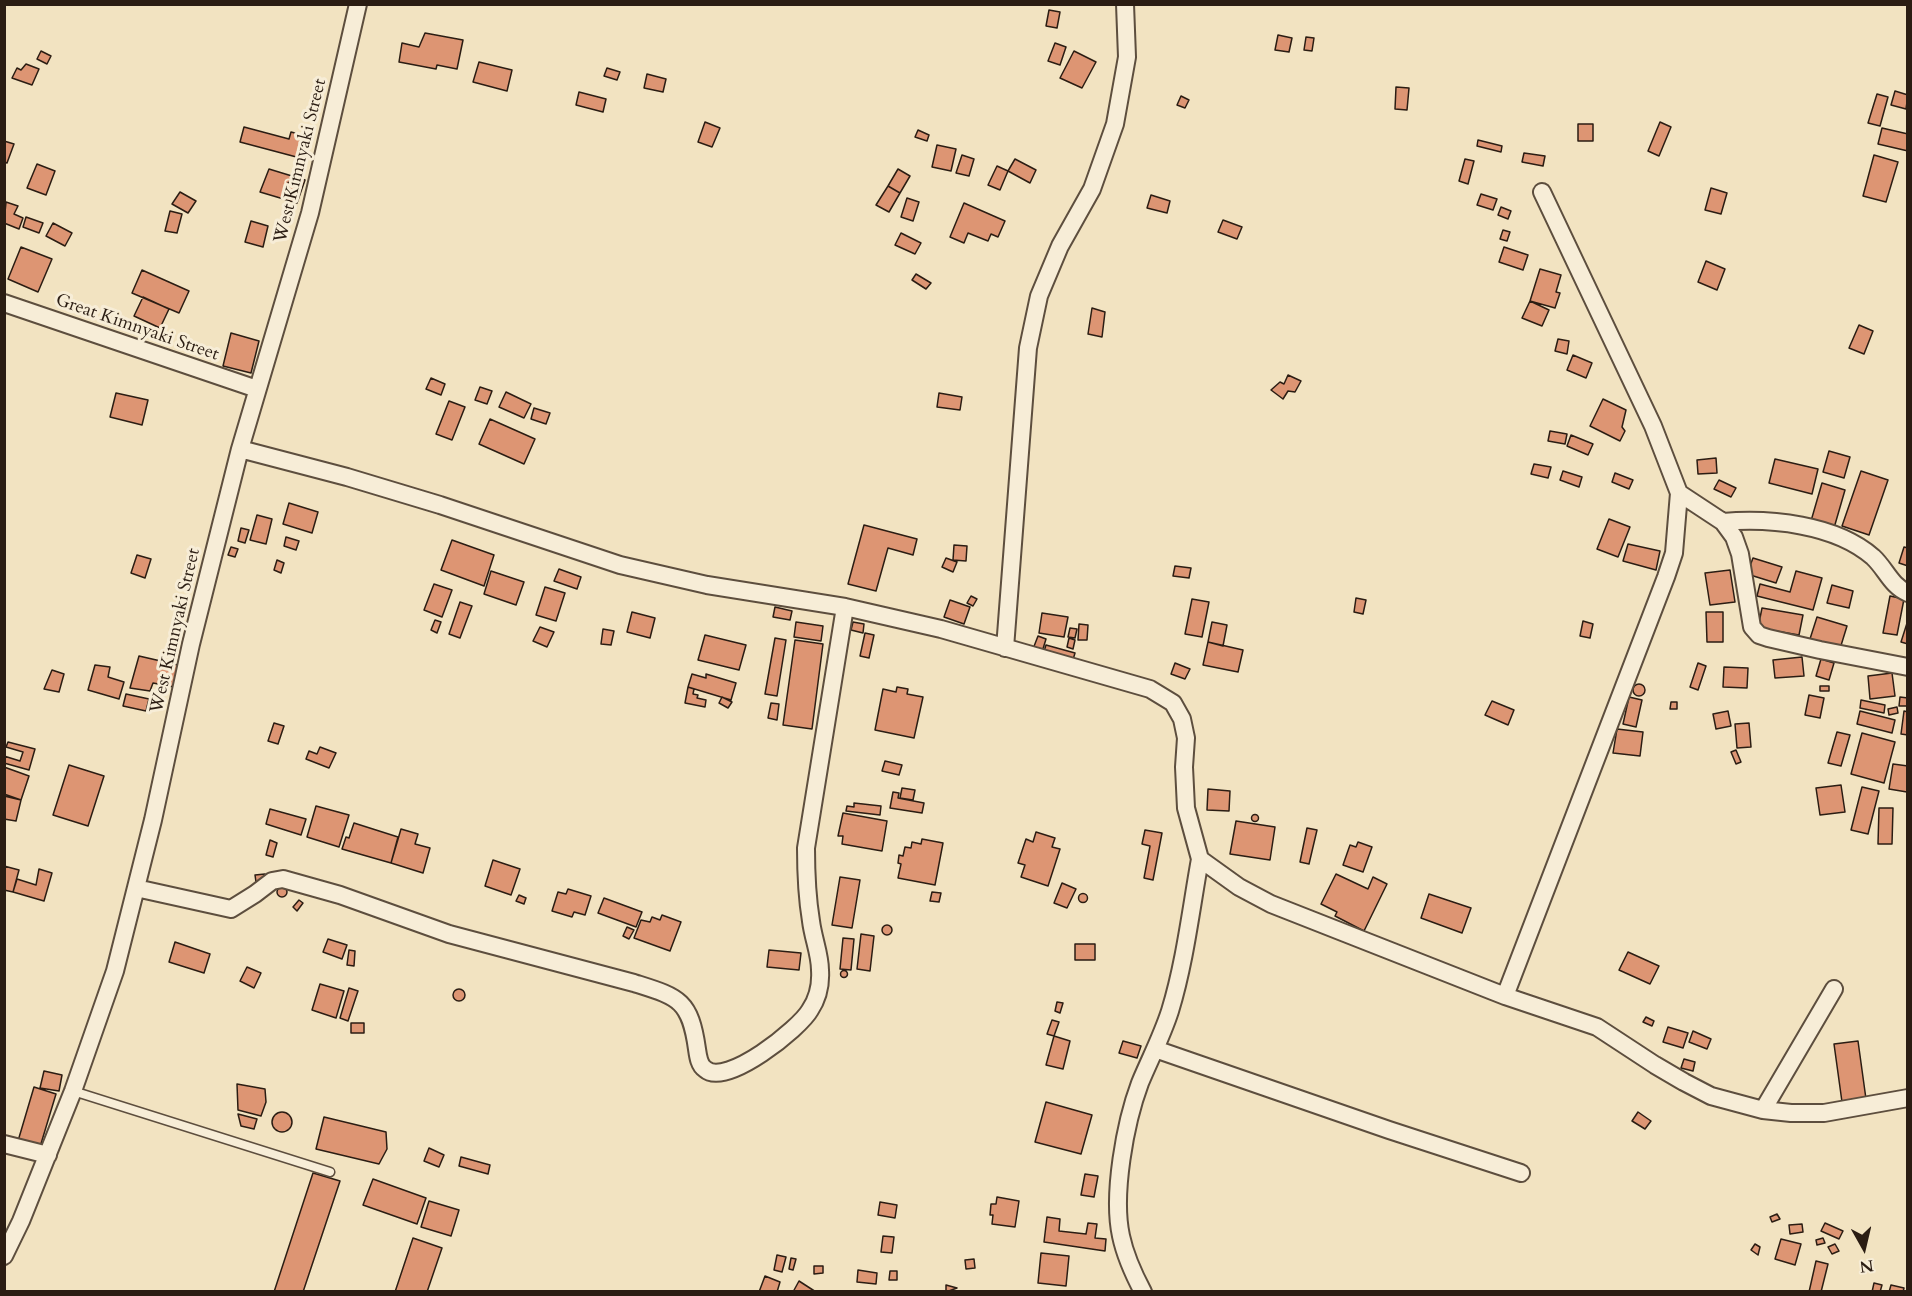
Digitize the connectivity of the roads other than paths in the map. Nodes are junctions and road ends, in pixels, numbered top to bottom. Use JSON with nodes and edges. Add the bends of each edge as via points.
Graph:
{"nodes":[{"id":1,"x":358,"y":4,"type":"edge"},
{"id":2,"x":1125,"y":4,"type":"edge"},
{"id":3,"x":1542,"y":192,"type":"dead end"},
{"id":4,"x":4,"y":303,"type":"edge"},
{"id":5,"x":257,"y":389,"type":"junction"},
{"id":6,"x":240,"y":449,"type":"junction"},
{"id":7,"x":1679,"y":493,"type":"junction"},
{"id":8,"x":1723,"y":522,"type":"junction"},
{"id":9,"x":1908,"y":593,"type":"edge"},
{"id":10,"x":845,"y":607,"type":"junction"},
{"id":11,"x":1005,"y":648,"type":"junction"},
{"id":12,"x":1908,"y":667,"type":"edge"},
{"id":13,"x":1200,"y":859,"type":"junction"},
{"id":14,"x":136,"y":888,"type":"junction"},
{"id":15,"x":1834,"y":989,"type":"dead end"},
{"id":16,"x":1505,"y":996,"type":"junction"},
{"id":17,"x":1155,"y":1049,"type":"junction"},
{"id":18,"x":73,"y":1091,"type":"junction"},
{"id":19,"x":1908,"y":1098,"type":"edge"},
{"id":20,"x":1763,"y":1110,"type":"junction"},
{"id":21,"x":4,"y":1144,"type":"edge"},
{"id":22,"x":48,"y":1155,"type":"junction"},
{"id":23,"x":330,"y":1172,"type":"dead end"},
{"id":24,"x":1521,"y":1173,"type":"dead end"},
{"id":25,"x":4,"y":1256,"type":"edge"},
{"id":26,"x":1143,"y":1292,"type":"edge"}],
"edges":[{"from":1,"to":5,"type":"street","name":"West Kimnyaki Street","via":[[310,213]]},
{"from":2,"to":11,"type":"street","via":[[1127,57],[1115,124],[1092,189],[1060,246],[1039,296],[1028,348]]},
{"from":3,"to":7,"type":"street","via":[[1653,426]]},
{"from":4,"to":5,"type":"street","name":"Great Kimnyaki Street"},
{"from":5,"to":6,"type":"street","name":"West Kimnyaki Street"},
{"from":6,"to":10,"type":"street","via":[[440,505],[620,565],[707,585]]},
{"from":6,"to":14,"type":"street","name":"West Kimnyaki Street"},
{"from":7,"to":8,"type":"street"},
{"from":7,"to":16,"type":"street","via":[[1674,553],[1666,577]]},
{"from":8,"to":9,"type":"street","via":[[1766,520],[1822,531],[1871,555],[1894,585]]},
{"from":8,"to":12,"type":"street","via":[[1740,554],[1752,627],[1760,635]]},
{"from":10,"to":11,"type":"street"},
{"from":10,"to":14,"type":"street","via":[[806,848],[806,886],[818,950],[819,992],[810,1012],[791,1031],[735,1068],[715,1073],[704,1069],[694,1028],[680,1002],[634,983],[449,934],[283,879],[272,880],[231,909]]},
{"from":11,"to":13,"type":"street","via":[[1150,689],[1173,703],[1182,718],[1186,738],[1186,808]]},
{"from":13,"to":16,"type":"street","via":[[1271,904]]},
{"from":13,"to":17,"type":"street","via":[[1179,978]]},
{"from":14,"to":18,"type":"street","name":"West Kimnyaki Street","via":[[115,971]]},
{"from":15,"to":20,"type":"street"},
{"from":16,"to":20,"type":"street","via":[[1597,1027],[1684,1082],[1711,1095]]},
{"from":17,"to":24,"type":"street"},
{"from":17,"to":26,"type":"street","via":[[1136,1097],[1117,1187],[1121,1236]]},
{"from":18,"to":22,"type":"street","name":"West Kimnyaki Street"},
{"from":18,"to":23,"type":"lane"},
{"from":19,"to":20,"type":"street","via":[[1824,1113]]},
{"from":21,"to":22,"type":"street"},
{"from":22,"to":25,"type":"street","name":"West Kimnyaki Street"}]}
